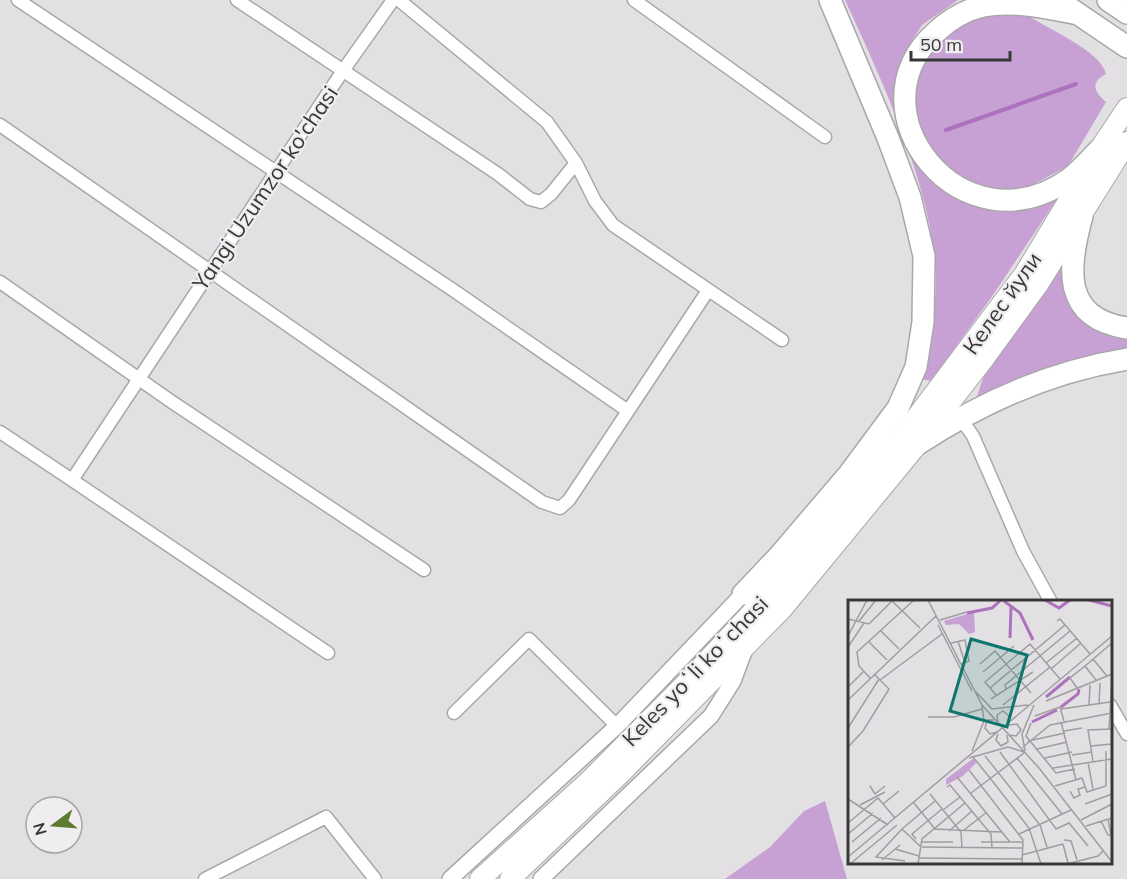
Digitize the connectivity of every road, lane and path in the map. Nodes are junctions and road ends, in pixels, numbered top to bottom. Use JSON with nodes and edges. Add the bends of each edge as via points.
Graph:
{"nodes":[{"id":1,"x":18,"y":0,"type":"edge"},
{"id":2,"x":237,"y":0,"type":"edge"},
{"id":3,"x":393,"y":0,"type":"edge"},
{"id":4,"x":399,"y":0,"type":"edge"},
{"id":5,"x":634,"y":0,"type":"edge"},
{"id":6,"x":830,"y":0,"type":"edge"},
{"id":7,"x":1058,"y":0,"type":"edge"},
{"id":8,"x":1108,"y":0,"type":"edge"},
{"id":9,"x":1127,"y":13,"type":"edge"},
{"id":10,"x":1078,"y":14,"type":"junction"},
{"id":11,"x":1127,"y":47,"type":"edge"},
{"id":12,"x":342,"y":72,"type":"junction"},
{"id":13,"x":1126,"y":110,"type":"edge"},
{"id":14,"x":0,"y":126,"type":"edge"},
{"id":15,"x":825,"y":137,"type":"dead end"},
{"id":16,"x":1127,"y":142,"type":"edge"},
{"id":17,"x":1099,"y":150,"type":"junction"},
{"id":18,"x":576,"y":162,"type":"junction"},
{"id":19,"x":276,"y":174,"type":"junction"},
{"id":20,"x":1082,"y":216,"type":"junction"},
{"id":21,"x":210,"y":270,"type":"junction"},
{"id":22,"x":0,"y":282,"type":"edge"},
{"id":23,"x":707,"y":291,"type":"junction"},
{"id":24,"x":1127,"y":328,"type":"edge"},
{"id":25,"x":782,"y":340,"type":"dead end"},
{"id":26,"x":1127,"y":359,"type":"edge"},
{"id":27,"x":140,"y":378,"type":"junction"},
{"id":28,"x":628,"y":411,"type":"junction"},
{"id":29,"x":962,"y":419,"type":"junction"},
{"id":30,"x":0,"y":432,"type":"edge"},
{"id":31,"x":908,"y":447,"type":"junction"},
{"id":32,"x":72,"y":480,"type":"junction"},
{"id":33,"x":424,"y":570,"type":"dead end"},
{"id":34,"x":782,"y":580,"type":"junction"},
{"id":35,"x":743,"y":594,"type":"junction"},
{"id":36,"x":1050,"y":600,"type":"edge"},
{"id":37,"x":745,"y":649,"type":"junction"},
{"id":38,"x":328,"y":654,"type":"dead end"},
{"id":39,"x":1112,"y":708,"type":"edge"},
{"id":40,"x":454,"y":713,"type":"dead end"},
{"id":41,"x":617,"y":726,"type":"junction"},
{"id":42,"x":1127,"y":734,"type":"edge"},
{"id":43,"x":370,"y":877,"type":"edge"},
{"id":44,"x":205,"y":879,"type":"edge"},
{"id":45,"x":450,"y":879,"type":"edge"},
{"id":46,"x":480,"y":879,"type":"edge"},
{"id":47,"x":510,"y":879,"type":"edge"},
{"id":48,"x":541,"y":879,"type":"edge"}],
"edges":[{"from":1,"to":19,"type":"street"},
{"from":2,"to":12,"type":"street"},
{"from":3,"to":12,"type":"street","name":"Yangi Uzumzor ko'chasi"},
{"from":4,"to":18,"type":"street","via":[[547,122]]},
{"from":5,"to":15,"type":"street"},
{"from":6,"to":35,"type":"highway","via":[[910,197],[924,256],[923,322],[916,367],[898,408],[849,474]]},
{"from":7,"to":10,"type":"highway"},
{"from":8,"to":9,"type":"highway"},
{"from":10,"to":11,"type":"highway"},
{"from":10,"to":17,"type":"highway","via":[[1009,3],[982,6],[955,16],[928,39],[918,55],[909,72],[906,104],[913,135],[933,170],[957,187],[986,198],[1028,197],[1052,189],[1069,179]]},
{"from":12,"to":18,"type":"street","via":[[530,199],[541,202],[551,194]]},
{"from":12,"to":19,"type":"street","name":"Yangi Uzumzor ko'chasi"},
{"from":13,"to":17,"type":"main road","name":"Келес йули"},
{"from":14,"to":21,"type":"street"},
{"from":16,"to":20,"type":"main road","name":"Келес йули"},
{"from":17,"to":31,"type":"main road","name":"Келес йули","via":[[1026,273]]},
{"from":18,"to":23,"type":"street","via":[[595,201],[613,225]]},
{"from":19,"to":21,"type":"street","name":"Yangi Uzumzor ko'chasi"},
{"from":19,"to":28,"type":"street"},
{"from":20,"to":24,"type":"highway","via":[[1072,259],[1074,290],[1091,314],[1110,325]]},
{"from":20,"to":31,"type":"main road","name":"Келес йули","via":[[1039,283]]},
{"from":21,"to":27,"type":"street","name":"Yangi Uzumzor ko'chasi"},
{"from":21,"to":28,"type":"street","via":[[542,502],[560,508],[569,500]]},
{"from":22,"to":27,"type":"street"},
{"from":23,"to":25,"type":"street"},
{"from":23,"to":28,"type":"street"},
{"from":26,"to":29,"type":"highway","via":[[1054,376]]},
{"from":27,"to":32,"type":"street","name":"Yangi Uzumzor ko'chasi"},
{"from":27,"to":33,"type":"street"},
{"from":29,"to":31,"type":"highway"},
{"from":29,"to":36,"type":"street"},
{"from":30,"to":32,"type":"street"},
{"from":31,"to":34,"type":"main road","name":"Keles yoʻli koʻchasi"},
{"from":31,"to":37,"type":"main road","name":"Keles yoʻli koʻchasi","via":[[783,608]]},
{"from":32,"to":38,"type":"street"},
{"from":34,"to":35,"type":"main road"},
{"from":34,"to":46,"type":"main road","name":"Keles yoʻli koʻchasi","via":[[588,782]]},
{"from":35,"to":41,"type":"street","name":"Keles yoʻli koʻchasi"},
{"from":37,"to":47,"type":"main road","name":"Keles yoʻli koʻchasi"},
{"from":37,"to":48,"type":"street","name":"Keles yoʻli koʻchasi","via":[[733,681],[711,716]]},
{"from":39,"to":42,"type":"street"},
{"from":40,"to":41,"type":"street","via":[[529,639]]},
{"from":41,"to":45,"type":"street","name":"Keles yoʻli koʻchasi"},
{"from":43,"to":44,"type":"street","via":[[326,817]]}]}
